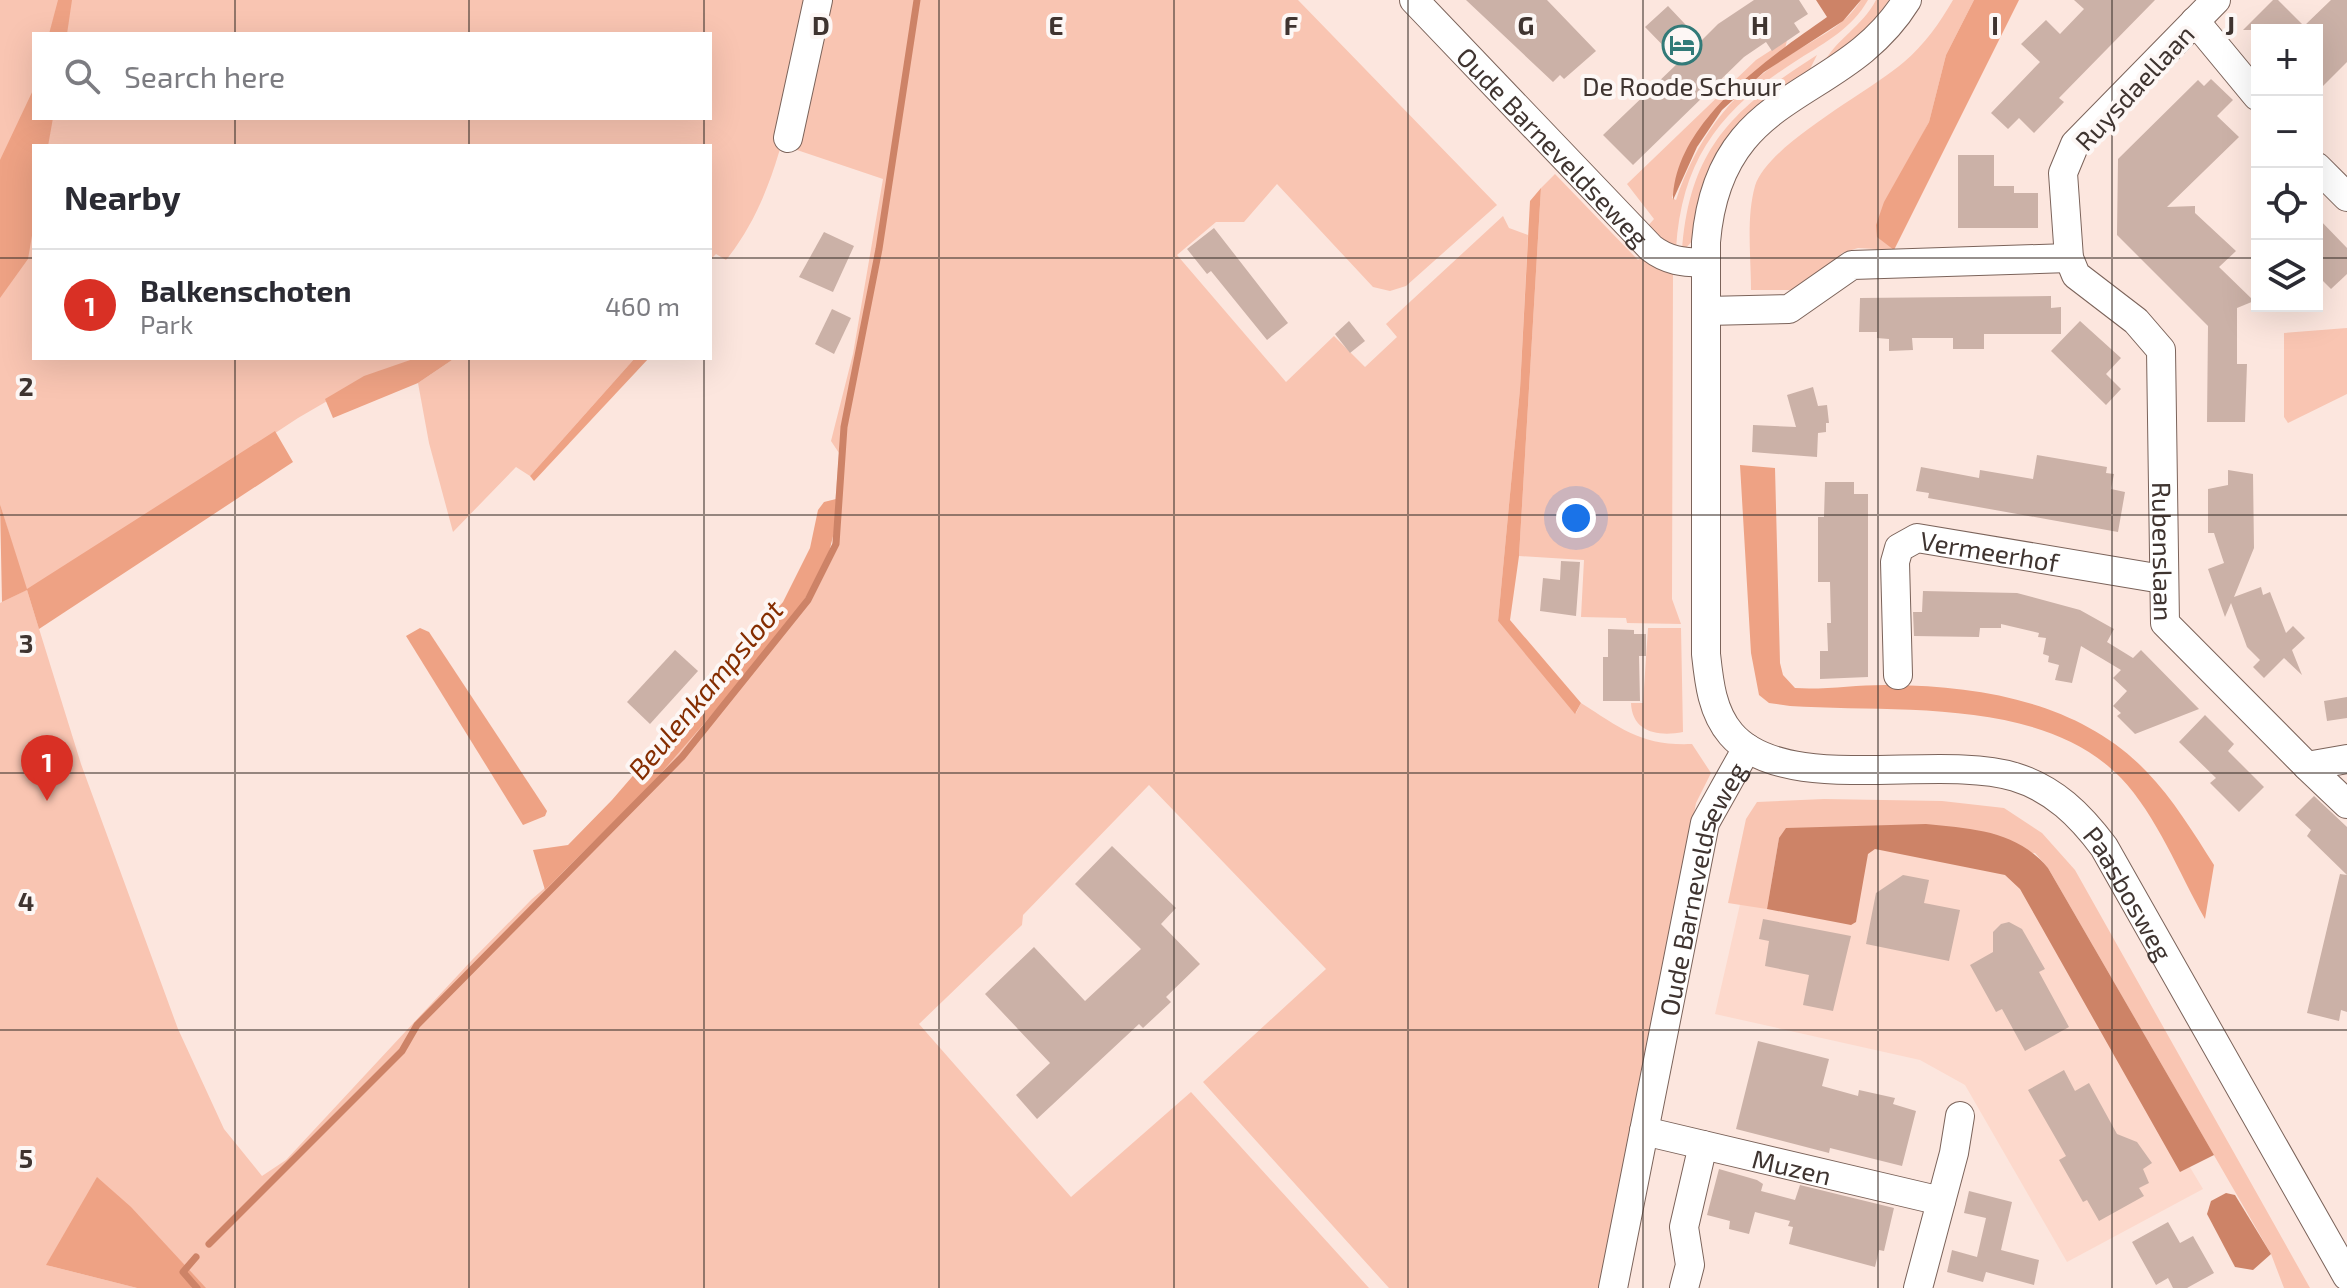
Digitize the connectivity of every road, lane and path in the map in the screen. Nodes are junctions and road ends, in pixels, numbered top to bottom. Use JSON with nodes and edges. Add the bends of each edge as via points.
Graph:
{"nodes":[{"id":1,"x":818,"y":0,"type":"edge"},
{"id":2,"x":1414,"y":0,"type":"edge"},
{"id":3,"x":1907,"y":0,"type":"edge"},
{"id":4,"x":2216,"y":0,"type":"edge"},
{"id":5,"x":2195,"y":21,"type":"junction"},
{"id":6,"x":2251,"y":89,"type":"edge"},
{"id":7,"x":788,"y":138,"type":"dead end"},
{"id":8,"x":2318,"y":168,"type":"edge"},
{"id":9,"x":2347,"y":197,"type":"edge"},
{"id":10,"x":1706,"y":263,"type":"junction"},
{"id":11,"x":2072,"y":267,"type":"junction"},
{"id":12,"x":1707,"y":311,"type":"junction"},
{"id":13,"x":2162,"y":579,"type":"junction"},
{"id":14,"x":1898,"y":675,"type":"dead end"},
{"id":15,"x":1747,"y":748,"type":"junction"},
{"id":16,"x":2347,"y":759,"type":"edge"},
{"id":17,"x":2307,"y":766,"type":"junction"},
{"id":18,"x":2347,"y":804,"type":"edge"},
{"id":19,"x":1960,"y":1116,"type":"dead end"},
{"id":20,"x":1644,"y":1131,"type":"junction"},
{"id":21,"x":1703,"y":1145,"type":"junction"},
{"id":22,"x":1941,"y":1201,"type":"junction"},
{"id":23,"x":2347,"y":1276,"type":"edge"},
{"id":24,"x":1613,"y":1288,"type":"edge"},
{"id":25,"x":1684,"y":1288,"type":"edge"},
{"id":26,"x":1918,"y":1288,"type":"edge"}],
"edges":[{"from":1,"to":7,"type":"street"},
{"from":2,"to":10,"type":"street","name":"Oude Barneveldseweg","via":[[1651,248],[1679,262]]},
{"from":3,"to":10,"type":"street","name":"Oude Barneveldseweg","via":[[1880,37],[1774,107],[1740,143],[1714,194]]},
{"from":4,"to":5,"type":"street","name":"Ruysdaellaan"},
{"from":5,"to":6,"type":"street"},
{"from":5,"to":11,"type":"street","name":"Ruysdaellaan","via":[[2075,144],[2063,173]]},
{"from":8,"to":9,"type":"street"},
{"from":10,"to":12,"type":"street","name":"Oude Barneveldseweg"},
{"from":11,"to":12,"type":"street","via":[[1852,265],[1789,309]]},
{"from":11,"to":13,"type":"street","name":"Rubenslaan","via":[[2136,321],[2161,350]]},
{"from":12,"to":15,"type":"street","name":"Oude Barneveldseweg","via":[[1706,654],[1716,709]]},
{"from":13,"to":14,"type":"street","name":"Vermeerhof","via":[[1917,538],[1899,548],[1895,562]]},
{"from":13,"to":17,"type":"street","name":"Rubenslaan","via":[[2165,623]]},
{"from":15,"to":20,"type":"street","name":"Oude Barneveldseweg","via":[[1705,823]]},
{"from":15,"to":23,"type":"street","name":"Paasbosweg","via":[[1802,767],[1982,769],[2035,785],[2071,808],[2104,847]]},
{"from":16,"to":17,"type":"street"},
{"from":17,"to":18,"type":"street","name":"Rubenslaan"},
{"from":19,"to":22,"type":"street"},
{"from":20,"to":21,"type":"street","name":"Muzen"},
{"from":20,"to":24,"type":"street","name":"Oude Barneveldseweg"},
{"from":21,"to":22,"type":"street","name":"Muzen"},
{"from":21,"to":25,"type":"street","via":[[1684,1227],[1690,1265]]},
{"from":22,"to":26,"type":"street"}]}
